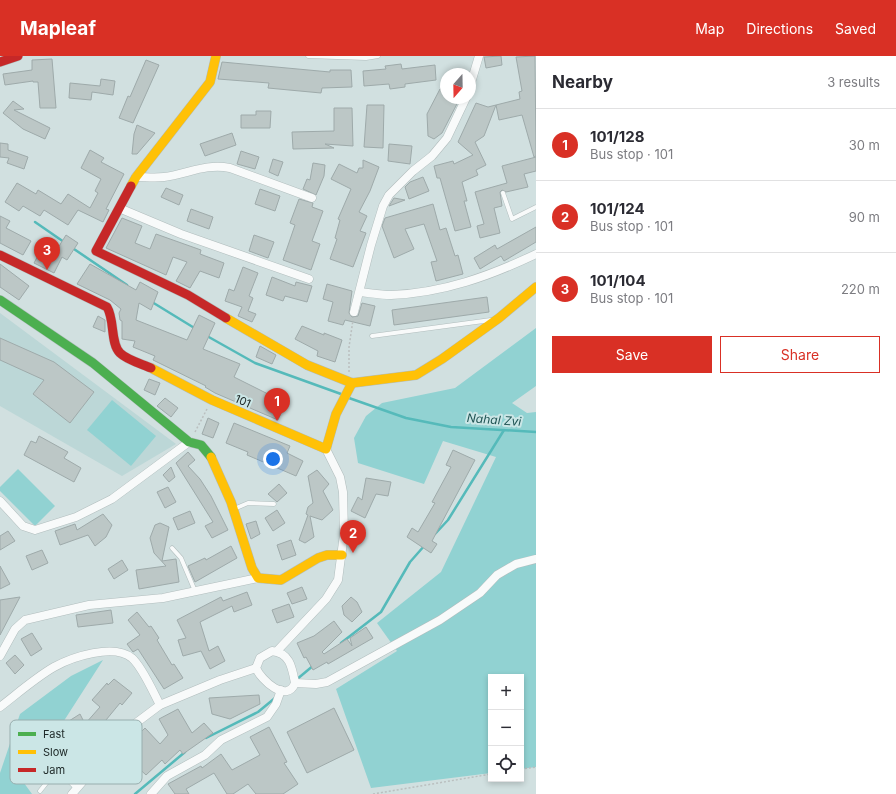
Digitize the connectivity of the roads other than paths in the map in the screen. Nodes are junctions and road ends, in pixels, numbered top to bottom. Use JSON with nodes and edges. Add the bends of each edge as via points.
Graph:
{"nodes":[{"id":1,"x":18,"y":56,"type":"edge"},
{"id":2,"x":216,"y":56,"type":"edge"},
{"id":3,"x":308,"y":56,"type":"edge"},
{"id":4,"x":378,"y":56,"type":"edge"},
{"id":5,"x":479,"y":56,"type":"edge"},
{"id":6,"x":0,"y":62,"type":"edge"},
{"id":7,"x":475,"y":68,"type":"edge"},
{"id":8,"x":463,"y":104,"type":"edge"},
{"id":9,"x":136,"y":177,"type":"junction"},
{"id":10,"x":503,"y":193,"type":"dead end"},
{"id":11,"x":312,"y":198,"type":"dead end"},
{"id":12,"x":536,"y":207,"type":"edge"},
{"id":13,"x":119,"y":208,"type":"junction"},
{"id":14,"x":536,"y":254,"type":"edge"},
{"id":15,"x":0,"y":255,"type":"edge"},
{"id":16,"x":309,"y":279,"type":"dead end"},
{"id":17,"x":536,"y":288,"type":"edge"},
{"id":18,"x":360,"y":292,"type":"junction"},
{"id":19,"x":0,"y":300,"type":"edge"},
{"id":20,"x":354,"y":312,"type":"road end"},
{"id":21,"x":499,"y":318,"type":"junction"},
{"id":22,"x":372,"y":336,"type":"dead end"},
{"id":23,"x":352,"y":383,"type":"junction"},
{"id":24,"x":189,"y":442,"type":"junction"},
{"id":25,"x":326,"y":449,"type":"junction"},
{"id":26,"x":0,"y":501,"type":"edge"},
{"id":27,"x":274,"y":504,"type":"dead end"},
{"id":28,"x":233,"y":510,"type":"junction"},
{"id":29,"x":172,"y":548,"type":"dead end"},
{"id":30,"x":342,"y":555,"type":"junction"},
{"id":31,"x":536,"y":559,"type":"edge"},
{"id":32,"x":258,"y":578,"type":"junction"},
{"id":33,"x":195,"y":591,"type":"junction"},
{"id":34,"x":277,"y":651,"type":"junction"},
{"id":35,"x":0,"y":656,"type":"edge"},
{"id":36,"x":256,"y":668,"type":"junction"},
{"id":37,"x":295,"y":683,"type":"junction"},
{"id":38,"x":281,"y":690,"type":"junction"},
{"id":39,"x":160,"y":705,"type":"junction"},
{"id":40,"x":0,"y":707,"type":"edge"},
{"id":41,"x":140,"y":720,"type":"edge"},
{"id":42,"x":45,"y":784,"type":"edge"},
{"id":43,"x":40,"y":791,"type":"dead end"},
{"id":44,"x":151,"y":794,"type":"edge"}],
"edges":[{"from":1,"to":6,"type":"main road"},
{"from":2,"to":9,"type":"main road","via":[[210,82]]},
{"from":3,"to":4,"type":"lane"},
{"from":5,"to":7,"type":"street"},
{"from":8,"to":18,"type":"street","via":[[447,138],[432,156],[413,170],[389,194],[371,245]]},
{"from":9,"to":11,"type":"street","via":[[165,177],[208,166],[219,166]]},
{"from":9,"to":13,"type":"main road"},
{"from":10,"to":12,"type":"lane","via":[[512,219]]},
{"from":13,"to":16,"type":"street","via":[[181,234]]},
{"from":13,"to":23,"type":"main road","via":[[96,251],[188,295],[307,365]]},
{"from":14,"to":18,"type":"street","via":[[484,277],[455,286],[391,295]]},
{"from":15,"to":25,"type":"main road","name":"101","via":[[107,307],[111,311],[115,347],[120,353],[212,400]]},
{"from":17,"to":21,"type":"main road"},
{"from":18,"to":20,"type":"street"},
{"from":19,"to":24,"type":"main road","via":[[93,363]]},
{"from":21,"to":22,"type":"lane"},
{"from":21,"to":23,"type":"main road","via":[[416,375]]},
{"from":23,"to":25,"type":"main road","via":[[336,414]]},
{"from":24,"to":26,"type":"street","via":[[112,499],[76,517],[35,530],[23,526]]},
{"from":24,"to":28,"type":"main road","via":[[201,445],[207,451],[218,468]]},
{"from":25,"to":30,"type":"street","via":[[340,477],[343,492]]},
{"from":27,"to":28,"type":"lane","via":[[248,503]]},
{"from":28,"to":32,"type":"main road","via":[[252,568]]},
{"from":29,"to":33,"type":"lane","via":[[181,558]]},
{"from":30,"to":32,"type":"main road","via":[[318,558],[281,580]]},
{"from":30,"to":34,"type":"street","via":[[338,580],[333,592]]},
{"from":31,"to":37,"type":"street","via":[[516,564],[497,575],[480,593],[440,620],[327,682]]},
{"from":32,"to":33,"type":"street"},
{"from":33,"to":35,"type":"street","via":[[164,598],[89,605],[25,620],[15,629]]},
{"from":34,"to":36,"type":"street","via":[[260,658]]},
{"from":34,"to":37,"type":"street","via":[[288,657]]},
{"from":36,"to":38,"type":"street","via":[[258,674],[271,687]]},
{"from":36,"to":39,"type":"street"},
{"from":37,"to":38,"type":"street","via":[[292,689]]},
{"from":38,"to":44,"type":"street","via":[[276,704],[267,717],[221,740],[205,754],[167,776]]},
{"from":39,"to":40,"type":"street","via":[[132,659],[122,652],[113,651],[68,660]]},
{"from":39,"to":41,"type":"street"},
{"from":42,"to":43,"type":"lane"}]}
